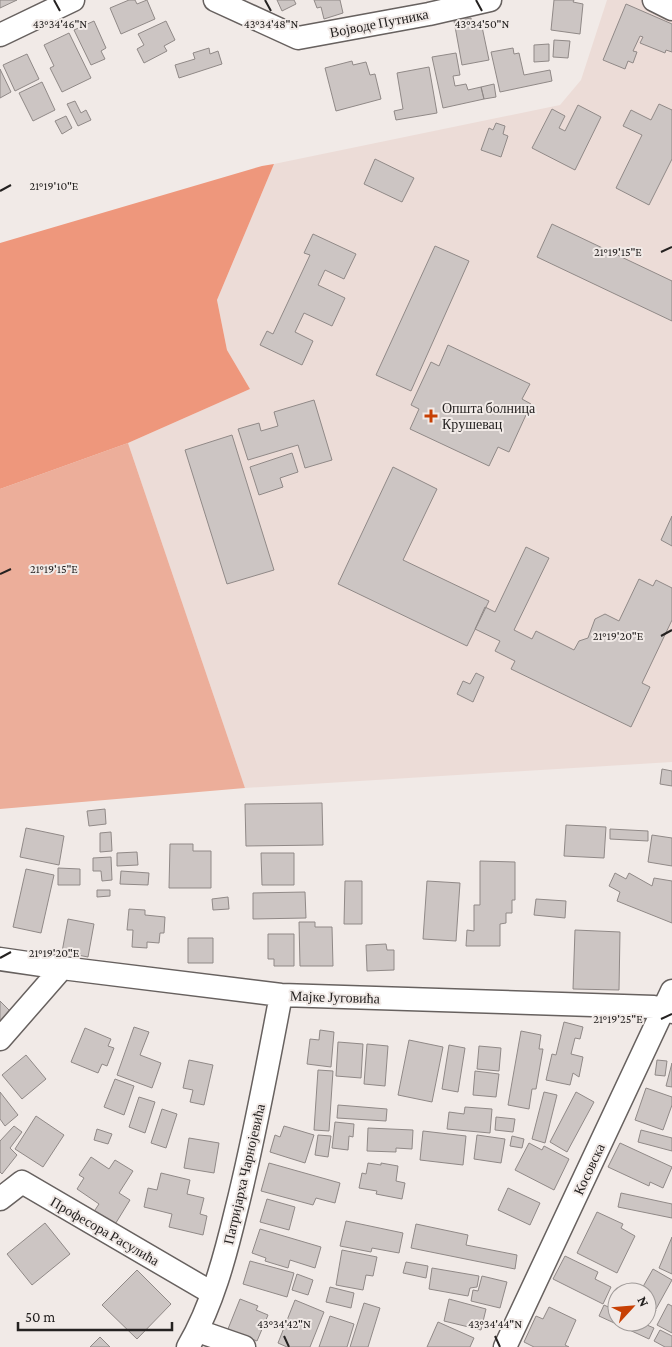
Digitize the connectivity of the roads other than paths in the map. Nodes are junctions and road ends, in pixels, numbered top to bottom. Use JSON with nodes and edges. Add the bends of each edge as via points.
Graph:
{"nodes":[{"id":1,"x":72,"y":0,"type":"edge"},
{"id":2,"x":215,"y":0,"type":"edge"},
{"id":3,"x":490,"y":0,"type":"edge"},
{"id":4,"x":654,"y":0,"type":"edge"},
{"id":5,"x":672,"y":9,"type":"edge"},
{"id":6,"x":0,"y":35,"type":"edge"},
{"id":7,"x":0,"y":959,"type":"edge"},
{"id":8,"x":62,"y":968,"type":"junction"},
{"id":9,"x":281,"y":995,"type":"junction"},
{"id":10,"x":669,"y":1004,"type":"edge"},
{"id":11,"x":0,"y":1039,"type":"edge"},
{"id":12,"x":0,"y":1199,"type":"edge"},
{"id":13,"x":212,"y":1293,"type":"junction"},
{"id":14,"x":193,"y":1339,"type":"edge"},
{"id":15,"x":244,"y":1347,"type":"edge"},
{"id":16,"x":506,"y":1347,"type":"edge"}],
"edges":[{"from":1,"to":6,"type":"street"},
{"from":2,"to":3,"type":"street","name":"Војводе Путника","via":[[298,38]]},
{"from":4,"to":5,"type":"street"},
{"from":7,"to":8,"type":"street","name":"Мајке Југовића"},
{"from":8,"to":9,"type":"street","name":"Мајке Југовића"},
{"from":8,"to":11,"type":"street"},
{"from":9,"to":10,"type":"street","name":"Мајке Југовића","via":[[654,1008]]},
{"from":9,"to":13,"type":"street","name":"Патријарха Чарнојевића","via":[[251,1152],[229,1242]]},
{"from":10,"to":16,"type":"street","name":"Косовска"},
{"from":12,"to":13,"type":"street","name":"Професора Расулића","via":[[22,1182]]},
{"from":13,"to":14,"type":"street","name":"Патријарха Чарнојевића"},
{"from":14,"to":15,"type":"street"}]}
